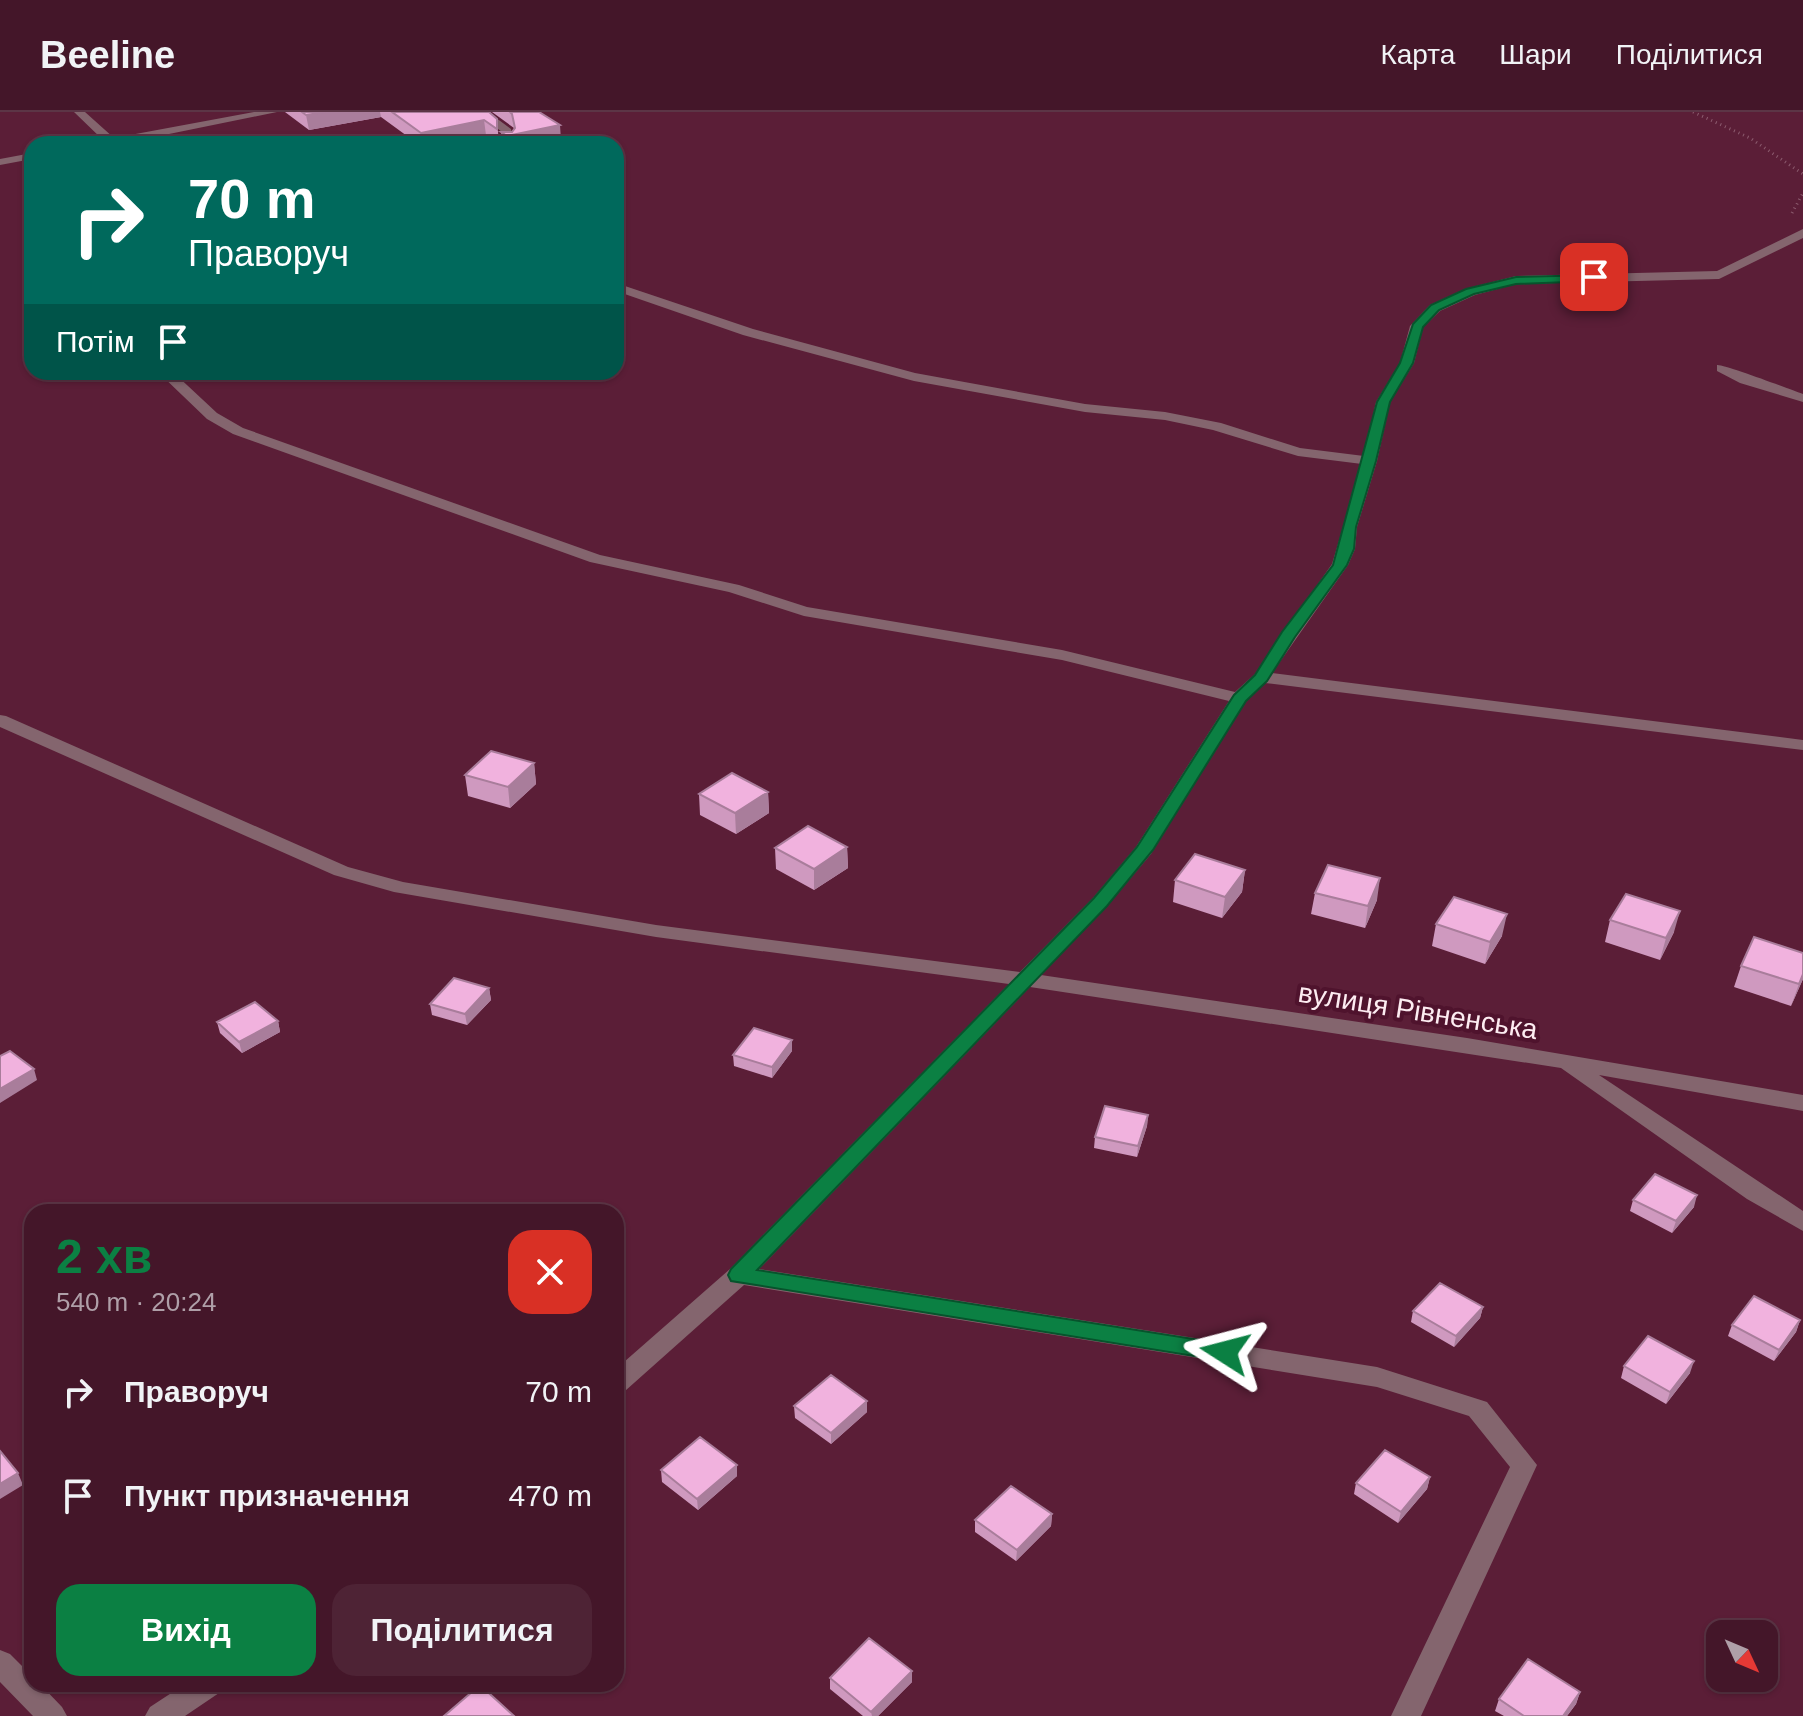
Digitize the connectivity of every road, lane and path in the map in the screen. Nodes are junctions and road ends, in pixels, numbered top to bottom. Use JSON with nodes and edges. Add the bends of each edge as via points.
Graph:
{"nodes":[{"id":1,"x":79,"y":112,"type":"edge"},
{"id":2,"x":272,"y":112,"type":"edge"},
{"id":3,"x":481,"y":112,"type":"edge"},
{"id":4,"x":1693,"y":112,"type":"edge"},
{"id":5,"x":105,"y":136,"type":"edge"},
{"id":6,"x":149,"y":136,"type":"edge"},
{"id":7,"x":507,"y":136,"type":"edge"},
{"id":8,"x":24,"y":158,"type":"edge"},
{"id":9,"x":0,"y":162,"type":"edge"},
{"id":10,"x":1803,"y":174,"type":"edge"},
{"id":11,"x":1803,"y":233,"type":"edge"},
{"id":12,"x":624,"y":290,"type":"edge"},
{"id":13,"x":1722,"y":368,"type":"dead end"},
{"id":14,"x":174,"y":380,"type":"edge"},
{"id":15,"x":1803,"y":398,"type":"edge"},
{"id":16,"x":1370,"y":461,"type":"junction"},
{"id":17,"x":1261,"y":677,"type":"junction"},
{"id":18,"x":1239,"y":698,"type":"junction"},
{"id":19,"x":0,"y":720,"type":"edge"},
{"id":20,"x":1803,"y":745,"type":"edge"},
{"id":21,"x":1024,"y":979,"type":"junction"},
{"id":22,"x":1564,"y":1062,"type":"junction"},
{"id":23,"x":1803,"y":1103,"type":"edge"},
{"id":24,"x":1803,"y":1222,"type":"edge"},
{"id":25,"x":739,"y":1275,"type":"junction"},
{"id":26,"x":624,"y":1377,"type":"edge"},
{"id":27,"x":0,"y":1663,"type":"edge"},
{"id":28,"x":24,"y":1687,"type":"edge"},
{"id":29,"x":28,"y":1692,"type":"edge"},
{"id":30,"x":197,"y":1692,"type":"edge"},
{"id":31,"x":52,"y":1716,"type":"edge"},
{"id":32,"x":160,"y":1716,"type":"edge"},
{"id":33,"x":1406,"y":1716,"type":"edge"}],
"edges":[{"from":1,"to":5,"type":"street"},
{"from":2,"to":6,"type":"street"},
{"from":3,"to":7,"type":"street"},
{"from":4,"to":10,"type":"path","via":[[1750,138]]},
{"from":8,"to":9,"type":"street"},
{"from":11,"to":16,"type":"street","via":[[1719,275],[1516,280],[1435,308],[1417,326],[1407,363],[1383,402]]},
{"from":12,"to":16,"type":"street","via":[[748,332],[914,377],[1085,408],[1165,416],[1298,452]]},
{"from":13,"to":15,"type":"street"},
{"from":14,"to":18,"type":"street","via":[[212,416],[238,431],[596,559],[733,588],[804,611],[1062,655]]},
{"from":16,"to":17,"type":"street","via":[[1340,565]]},
{"from":17,"to":18,"type":"street"},
{"from":17,"to":20,"type":"street"},
{"from":18,"to":21,"type":"street","via":[[1144,850]]},
{"from":19,"to":21,"type":"street","name":"вулиця Рівненська","via":[[311,859],[401,888],[656,931]]},
{"from":21,"to":22,"type":"street","name":"вулиця Рівненська"},
{"from":21,"to":25,"type":"street"},
{"from":22,"to":23,"type":"street","name":"вулиця Рівненська"},
{"from":22,"to":24,"type":"street"},
{"from":25,"to":26,"type":"street"},
{"from":25,"to":33,"type":"street","via":[[1377,1377],[1478,1409],[1524,1465]]},
{"from":27,"to":28,"type":"street"},
{"from":29,"to":31,"type":"street"},
{"from":30,"to":32,"type":"street"}]}
